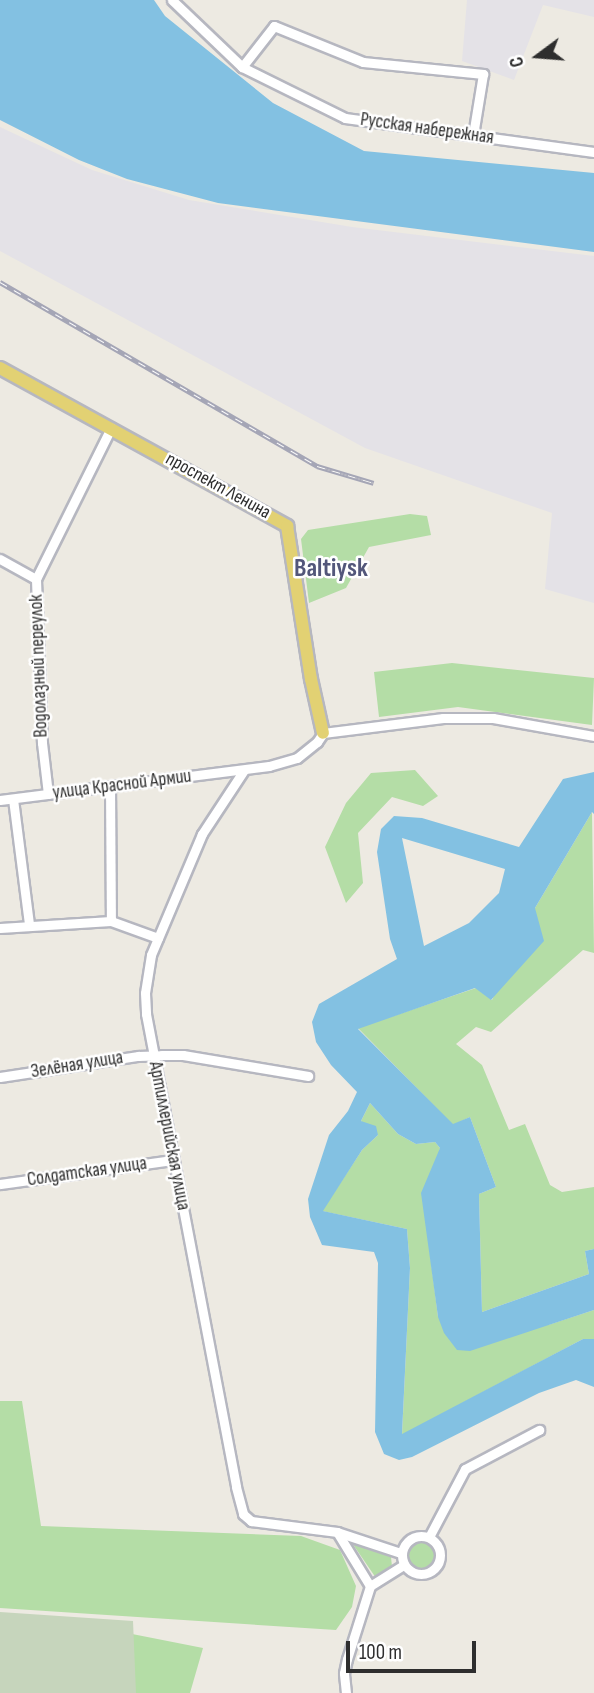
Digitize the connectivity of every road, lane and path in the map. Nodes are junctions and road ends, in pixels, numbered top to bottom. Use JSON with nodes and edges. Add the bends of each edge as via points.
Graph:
{"nodes":[{"id":1,"x":172,"y":0,"type":"edge"},
{"id":2,"x":242,"y":67,"type":"junction"},
{"id":3,"x":473,"y":135,"type":"junction"},
{"id":4,"x":594,"y":152,"type":"edge"},
{"id":5,"x":0,"y":368,"type":"edge"},
{"id":6,"x":111,"y":428,"type":"junction"},
{"id":7,"x":0,"y":558,"type":"edge"},
{"id":8,"x":36,"y":579,"type":"junction"},
{"id":9,"x":323,"y":733,"type":"junction"},
{"id":10,"x":594,"y":736,"type":"edge"},
{"id":11,"x":244,"y":770,"type":"junction"},
{"id":12,"x":110,"y":786,"type":"junction"},
{"id":13,"x":48,"y":794,"type":"junction"},
{"id":14,"x":13,"y":799,"type":"junction"},
{"id":15,"x":0,"y":800,"type":"edge"},
{"id":16,"x":111,"y":921,"type":"junction"},
{"id":17,"x":29,"y":924,"type":"junction"},
{"id":18,"x":0,"y":928,"type":"edge"},
{"id":19,"x":158,"y":938,"type":"junction"},
{"id":20,"x":153,"y":1055,"type":"junction"},
{"id":21,"x":308,"y":1076,"type":"dead end"},
{"id":22,"x":0,"y":1077,"type":"edge"},
{"id":23,"x":173,"y":1160,"type":"junction"},
{"id":24,"x":0,"y":1184,"type":"edge"},
{"id":25,"x":539,"y":1430,"type":"dead end"},
{"id":26,"x":337,"y":1532,"type":"junction"},
{"id":27,"x":429,"y":1537,"type":"junction"},
{"id":28,"x":401,"y":1553,"type":"junction"},
{"id":29,"x":404,"y":1565,"type":"junction"},
{"id":30,"x":370,"y":1586,"type":"junction"},
{"id":31,"x":346,"y":1693,"type":"edge"}],
"edges":[{"from":1,"to":2,"type":"street","name":"Русская набережная"},
{"from":2,"to":3,"type":"street","name":"Русская набережная","via":[[345,118]]},
{"from":2,"to":3,"type":"street","via":[[274,26],[363,62],[483,74]]},
{"from":3,"to":4,"type":"street","name":"Русская набережная"},
{"from":5,"to":6,"type":"main road","name":"проспект Ленина"},
{"from":6,"to":8,"type":"street","name":"Водолазный переулок"},
{"from":6,"to":9,"type":"main road","name":"проспект Ленина","via":[[287,526]]},
{"from":7,"to":8,"type":"street"},
{"from":8,"to":13,"type":"street","name":"Водолазный переулок"},
{"from":9,"to":10,"type":"street","via":[[461,716]]},
{"from":9,"to":11,"type":"street","via":[[297,758]]},
{"from":11,"to":12,"type":"street","name":"улица Красной Армии"},
{"from":11,"to":19,"type":"street","name":"Артиллерийская улица","via":[[202,834]]},
{"from":12,"to":13,"type":"street","name":"улица Красной Армии"},
{"from":12,"to":16,"type":"street"},
{"from":13,"to":14,"type":"street","name":"улица Красной Армии"},
{"from":14,"to":15,"type":"street","name":"улица Красной Армии"},
{"from":14,"to":17,"type":"street"},
{"from":16,"to":17,"type":"street"},
{"from":16,"to":19,"type":"street"},
{"from":17,"to":18,"type":"street"},
{"from":19,"to":20,"type":"street","name":"Артиллерийская улица","via":[[146,984],[145,1014]]},
{"from":20,"to":21,"type":"street","name":"Зелёная улица","via":[[183,1055]]},
{"from":20,"to":22,"type":"street","name":"Зелёная улица"},
{"from":20,"to":23,"type":"street","name":"Артиллерийская улица"},
{"from":23,"to":24,"type":"street","name":"Солдатская улица"},
{"from":23,"to":26,"type":"street","name":"Артиллерийская улица","via":[[243,1514],[251,1521]]},
{"from":25,"to":27,"type":"street","via":[[465,1469]]},
{"from":26,"to":28,"type":"street","name":"Артиллерийская улица"},
{"from":26,"to":30,"type":"street"},
{"from":27,"to":28,"type":"street","via":[[414,1536]]},
{"from":27,"to":29,"type":"street","via":[[439,1547],[435,1568],[422,1574]]},
{"from":28,"to":29,"type":"street"},
{"from":29,"to":30,"type":"street"},
{"from":30,"to":31,"type":"street","via":[[347,1659]]}]}
